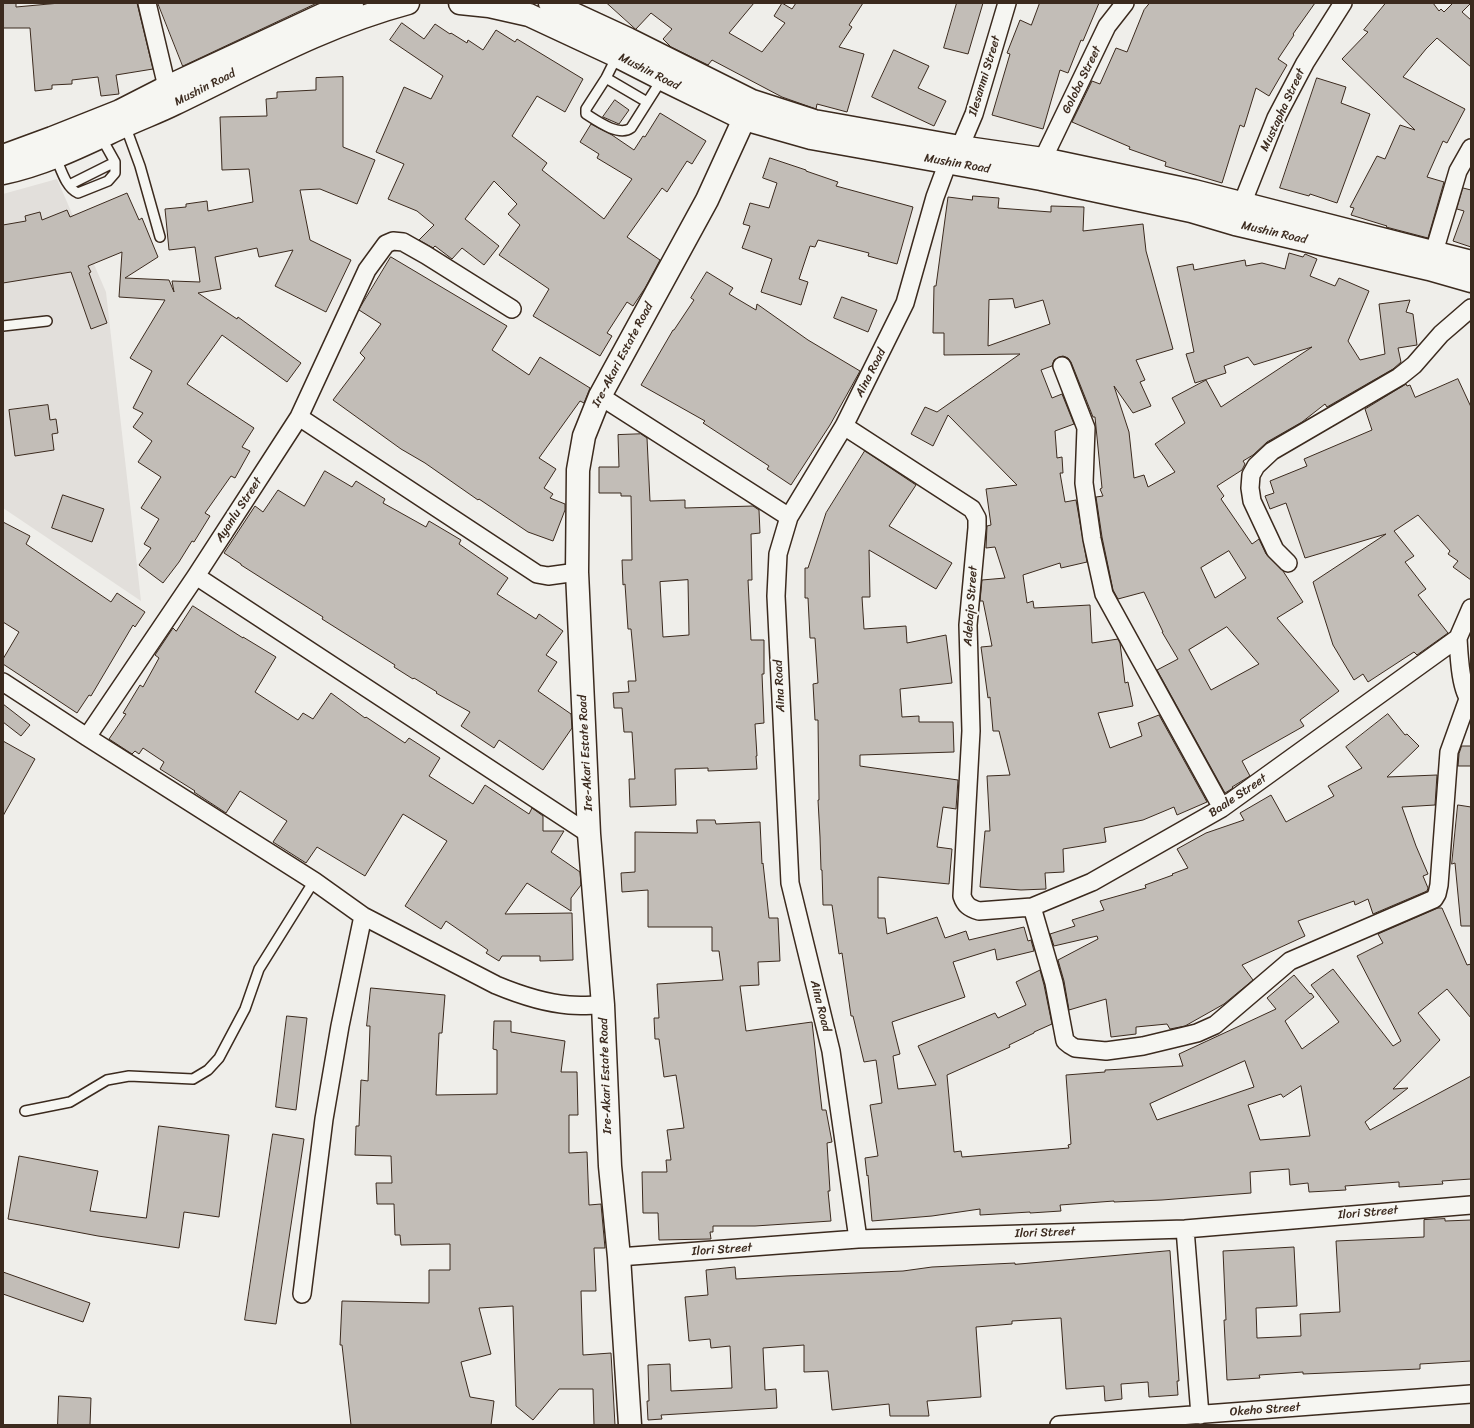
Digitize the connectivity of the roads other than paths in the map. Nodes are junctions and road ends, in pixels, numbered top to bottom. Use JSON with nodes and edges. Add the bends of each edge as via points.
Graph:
{"nodes":[{"id":1,"x":147,"y":3,"type":"edge"},
{"id":2,"x":352,"y":3,"type":"edge"},
{"id":3,"x":408,"y":3,"type":"edge"},
{"id":4,"x":460,"y":3,"type":"edge"},
{"id":5,"x":550,"y":3,"type":"edge"},
{"id":6,"x":1007,"y":3,"type":"edge"},
{"id":7,"x":1125,"y":3,"type":"edge"},
{"id":8,"x":1343,"y":3,"type":"edge"},
{"id":9,"x":617,"y":56,"type":"junction"},
{"id":10,"x":606,"y":78,"type":"junction"},
{"id":11,"x":662,"y":79,"type":"junction"},
{"id":12,"x":166,"y":87,"type":"junction"},
{"id":13,"x":647,"y":102,"type":"junction"},
{"id":14,"x":744,"y":119,"type":"junction"},
{"id":15,"x":125,"y":125,"type":"junction"},
{"id":16,"x":101,"y":137,"type":"junction"},
{"id":17,"x":1471,"y":148,"type":"edge"},
{"id":18,"x":954,"y":155,"type":"junction"},
{"id":19,"x":3,"y":156,"type":"edge"},
{"id":20,"x":56,"y":158,"type":"junction"},
{"id":21,"x":1043,"y":159,"type":"junction"},
{"id":22,"x":115,"y":162,"type":"junction"},
{"id":23,"x":3,"y":173,"type":"edge"},
{"id":24,"x":69,"y":185,"type":"junction"},
{"id":25,"x":1242,"y":202,"type":"junction"},
{"id":26,"x":1235,"y":224,"type":"junction"},
{"id":27,"x":160,"y":237,"type":"dead end"},
{"id":28,"x":1434,"y":252,"type":"junction"},
{"id":29,"x":1471,"y":262,"type":"edge"},
{"id":30,"x":1471,"y":281,"type":"edge"},
{"id":31,"x":1471,"y":308,"type":"edge"},
{"id":32,"x":512,"y":309,"type":"dead end"},
{"id":33,"x":47,"y":321,"type":"dead end"},
{"id":34,"x":3,"y":326,"type":"edge"},
{"id":35,"x":1062,"y":366,"type":"dead end"},
{"id":36,"x":600,"y":396,"type":"junction"},
{"id":37,"x":299,"y":417,"type":"junction"},
{"id":38,"x":844,"y":426,"type":"junction"},
{"id":39,"x":789,"y":517,"type":"junction"},
{"id":40,"x":1288,"y":563,"type":"dead end"},
{"id":41,"x":577,"y":572,"type":"junction"},
{"id":42,"x":196,"y":576,"type":"junction"},
{"id":43,"x":1471,"y":608,"type":"edge"},
{"id":44,"x":1458,"y":638,"type":"junction"},
{"id":45,"x":3,"y":682,"type":"edge"},
{"id":46,"x":1469,"y":700,"type":"edge"},
{"id":47,"x":87,"y":737,"type":"junction"},
{"id":48,"x":1222,"y":808,"type":"junction"},
{"id":49,"x":589,"y":834,"type":"junction"},
{"id":50,"x":314,"y":881,"type":"junction"},
{"id":51,"x":965,"y":904,"type":"joint"},
{"id":52,"x":1032,"y":906,"type":"junction"},
{"id":53,"x":363,"y":916,"type":"junction"},
{"id":54,"x":603,"y":1005,"type":"junction"},
{"id":55,"x":25,"y":1111,"type":"dead end"},
{"id":56,"x":1471,"y":1205,"type":"edge"},
{"id":57,"x":1185,"y":1229,"type":"junction"},
{"id":58,"x":858,"y":1240,"type":"junction"},
{"id":59,"x":619,"y":1258,"type":"junction"},
{"id":60,"x":302,"y":1294,"type":"dead end"},
{"id":61,"x":1471,"y":1394,"type":"edge"},
{"id":62,"x":1200,"y":1415,"type":"junction"},
{"id":63,"x":630,"y":1425,"type":"edge"},
{"id":64,"x":1059,"y":1425,"type":"edge"}],
"edges":[{"from":1,"to":12,"type":"street"},
{"from":2,"to":12,"type":"main road","name":"Mushin Road"},
{"from":3,"to":15,"type":"main road","name":"Mushin Road","via":[[378,11],[327,31],[253,64],[173,105]]},
{"from":4,"to":9,"type":"main road","name":"Mushin Road","via":[[529,15]]},
{"from":5,"to":18,"type":"main road","name":"Mushin Road","via":[[752,101],[814,121]]},
{"from":6,"to":18,"type":"street","name":"Ilesanmi Street","via":[[974,114]]},
{"from":7,"to":21,"type":"street","name":"Goloba Street","via":[[1107,26]]},
{"from":8,"to":25,"type":"street","name":"Mustapha Street","via":[[1305,63],[1276,118]]},
{"from":9,"to":10,"type":"lane"},
{"from":9,"to":11,"type":"main road","name":"Mushin Road"},
{"from":10,"to":13,"type":"lane"},
{"from":10,"to":13,"type":"lane","via":[[585,112],[596,120],[618,131],[627,131]]},
{"from":11,"to":13,"type":"lane"},
{"from":11,"to":14,"type":"main road","name":"Mushin Road"},
{"from":12,"to":19,"type":"main road","name":"Mushin Road","via":[[120,111]]},
{"from":14,"to":18,"type":"main road","name":"Mushin Road","via":[[810,138]]},
{"from":14,"to":36,"type":"main road","name":"Ire-Akari Estate Road","via":[[707,200]]},
{"from":15,"to":16,"type":"main road","name":"Mushin Road"},
{"from":15,"to":27,"type":"lane","via":[[140,166]]},
{"from":16,"to":20,"type":"main road","name":"Mushin Road"},
{"from":16,"to":22,"type":"lane"},
{"from":17,"to":28,"type":"street","via":[[1458,170]]},
{"from":18,"to":21,"type":"main road","name":"Mushin Road"},
{"from":18,"to":26,"type":"main road","name":"Mushin Road","via":[[1041,179],[1191,211]]},
{"from":18,"to":38,"type":"street","name":"Aina Road","via":[[935,196],[905,303]]},
{"from":20,"to":23,"type":"main road","name":"Mushin Road"},
{"from":20,"to":24,"type":"lane"},
{"from":21,"to":25,"type":"main road","name":"Mushin Road"},
{"from":22,"to":24,"type":"lane"},
{"from":22,"to":24,"type":"lane","via":[[115,173],[108,181],[78,193]]},
{"from":25,"to":26,"type":"street","name":"Mustapha Street"},
{"from":25,"to":28,"type":"main road","name":"Mushin Road"},
{"from":26,"to":30,"type":"main road","name":"Mushin Road","via":[[1429,268]]},
{"from":28,"to":29,"type":"main road","name":"Mushin Road"},
{"from":31,"to":40,"type":"street","via":[[1399,377],[1272,451],[1256,466],[1251,475],[1252,501],[1275,550]]},
{"from":32,"to":37,"type":"street","name":"Ayanlu Street","via":[[403,242],[393,241],[386,244],[367,270]]},
{"from":33,"to":34,"type":"lane"},
{"from":35,"to":48,"type":"street","via":[[1086,428],[1084,483],[1092,539],[1104,594]]},
{"from":36,"to":39,"type":"street"},
{"from":36,"to":41,"type":"main road","name":"Ire-Akari Estate Road","via":[[584,436],[578,470]]},
{"from":37,"to":41,"type":"street","via":[[537,574],[548,576]]},
{"from":37,"to":42,"type":"street","name":"Ayanlu Street"},
{"from":38,"to":39,"type":"street","name":"Aina Road"},
{"from":38,"to":51,"type":"street","name":"Adebajo Street","via":[[972,509],[977,518],[968,625],[971,731],[962,896]]},
{"from":39,"to":58,"type":"street","name":"Aina Road","via":[[778,554],[776,596],[790,883],[832,1052]]},
{"from":41,"to":49,"type":"main road","name":"Ire-Akari Estate Road"},
{"from":42,"to":47,"type":"street","name":"Ayanlu Street"},
{"from":42,"to":49,"type":"street"},
{"from":43,"to":44,"type":"street"},
{"from":44,"to":46,"type":"street","via":[[1460,670]]},
{"from":44,"to":48,"type":"street","name":"Baale Street"},
{"from":45,"to":47,"type":"street"},
{"from":46,"to":52,"type":"street","via":[[1448,752],[1439,885],[1434,899],[1290,961],[1215,1025],[1197,1033],[1143,1046],[1106,1051],[1075,1048],[1070,1045],[1065,1041],[1054,984]]},
{"from":47,"to":50,"type":"street"},
{"from":48,"to":52,"type":"street","name":"Baale Street","via":[[1092,882]]},
{"from":49,"to":54,"type":"main road","name":"Ire-Akari Estate Road"},
{"from":50,"to":53,"type":"street"},
{"from":50,"to":55,"type":"lane","via":[[259,969],[245,1009],[219,1058],[208,1070],[193,1079],[129,1076],[107,1080],[70,1102]]},
{"from":51,"to":52,"type":"street","name":"Baale Street","via":[[979,911]]},
{"from":53,"to":54,"type":"street","via":[[512,992],[543,1001],[570,1005]]},
{"from":53,"to":60,"type":"street","via":[[324,1119]]},
{"from":54,"to":59,"type":"main road","name":"Ire-Akari Estate Road","via":[[610,1166]]},
{"from":56,"to":57,"type":"street","name":"Ilori Street"},
{"from":57,"to":58,"type":"street","name":"Ilori Street"},
{"from":57,"to":62,"type":"street"},
{"from":58,"to":59,"type":"street","name":"Ilori Street"},
{"from":59,"to":63,"type":"main road","name":"Ire-Akari Estate Road"},
{"from":61,"to":62,"type":"street","name":"Okeho Street"},
{"from":62,"to":64,"type":"street","name":"Okeho Street"}]}
